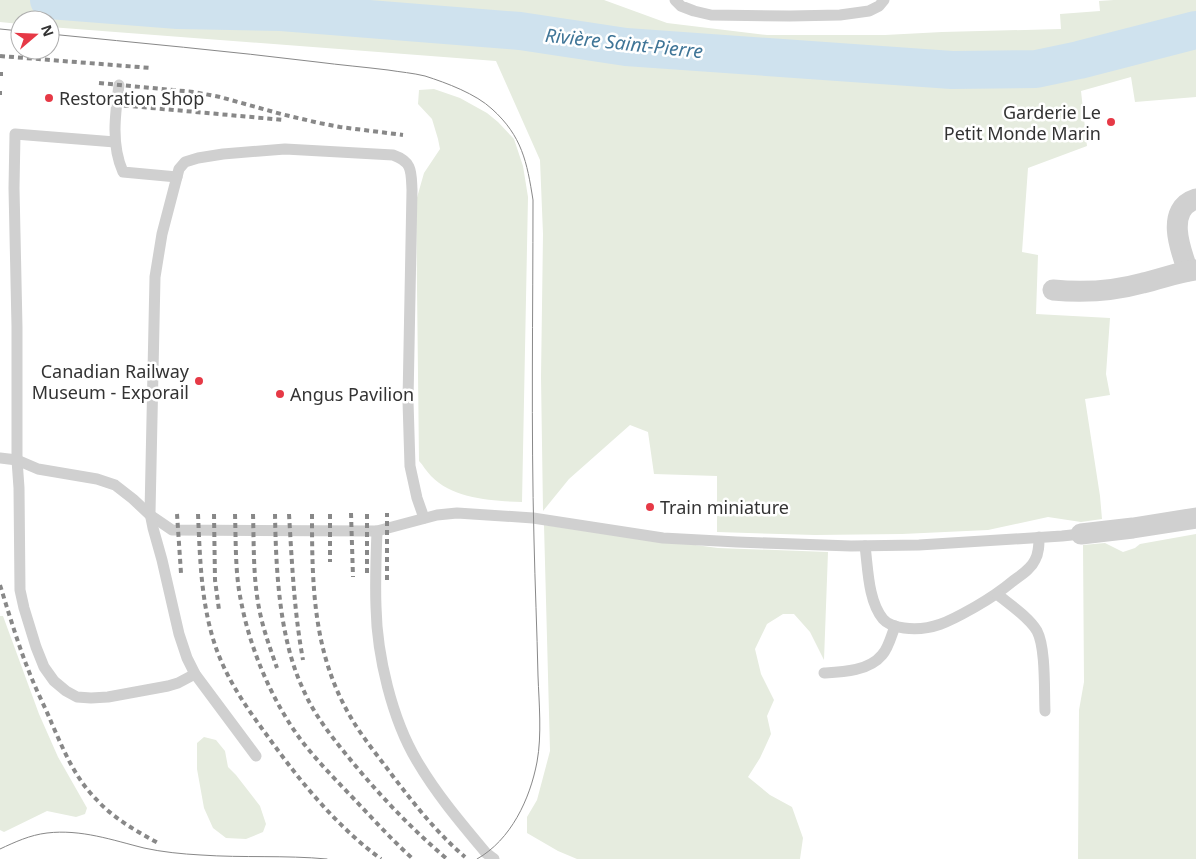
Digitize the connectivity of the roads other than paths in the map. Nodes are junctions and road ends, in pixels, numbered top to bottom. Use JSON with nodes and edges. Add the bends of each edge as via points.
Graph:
{"nodes":[{"id":1,"x":675,"y":0,"type":"edge"},
{"id":2,"x":884,"y":0,"type":"edge"},
{"id":3,"x":118,"y":85,"type":"dead end"},
{"id":4,"x":115,"y":142,"type":"junction"},
{"id":5,"x":176,"y":177,"type":"junction"},
{"id":6,"x":1196,"y":199,"type":"edge"},
{"id":7,"x":1192,"y":270,"type":"edge"},
{"id":8,"x":1053,"y":290,"type":"dead end"},
{"id":9,"x":0,"y":458,"type":"edge"},
{"id":10,"x":17,"y":460,"type":"junction"},
{"id":11,"x":150,"y":515,"type":"junction"},
{"id":12,"x":424,"y":518,"type":"junction"},
{"id":13,"x":1196,"y":518,"type":"edge"},
{"id":14,"x":377,"y":531,"type":"junction"},
{"id":15,"x":1081,"y":534,"type":"joint"},
{"id":16,"x":1039,"y":538,"type":"junction"},
{"id":17,"x":865,"y":546,"type":"junction"},
{"id":18,"x":997,"y":594,"type":"junction"},
{"id":19,"x":896,"y":626,"type":"junction"},
{"id":20,"x":824,"y":673,"type":"dead end"},
{"id":21,"x":195,"y":674,"type":"junction"},
{"id":22,"x":1045,"y":711,"type":"dead end"},
{"id":23,"x":256,"y":756,"type":"dead end"},
{"id":24,"x":494,"y":859,"type":"edge"}],
"edges":[{"from":1,"to":2,"type":"lane","via":[[681,6],[711,14],[790,16],[869,11]]},
{"from":3,"to":4,"type":"lane"},
{"from":4,"to":5,"type":"lane","via":[[124,172]]},
{"from":4,"to":10,"type":"lane","via":[[15,134]]},
{"from":5,"to":11,"type":"lane","via":[[155,277]]},
{"from":5,"to":12,"type":"lane","via":[[186,162],[198,158],[285,149],[393,155],[408,165],[412,190],[410,466]]},
{"from":6,"to":7,"type":"street","via":[[1179,212],[1177,222],[1178,240]]},
{"from":7,"to":8,"type":"street","via":[[1121,288],[1085,292]]},
{"from":9,"to":10,"type":"lane"},
{"from":10,"to":11,"type":"lane","via":[[38,469],[115,485]]},
{"from":10,"to":21,"type":"lane","via":[[20,590],[36,648],[54,681],[66,692],[91,698],[168,686]]},
{"from":11,"to":14,"type":"lane","via":[[172,530]]},
{"from":11,"to":21,"type":"lane","via":[[179,634]]},
{"from":12,"to":14,"type":"lane"},
{"from":12,"to":17,"type":"lane","via":[[457,513],[484,514],[533,518],[663,538]]},
{"from":13,"to":15,"type":"street"},
{"from":14,"to":24,"type":"lane","via":[[376,609],[380,648],[387,686],[400,725],[416,760],[445,804]]},
{"from":15,"to":16,"type":"lane"},
{"from":16,"to":17,"type":"lane"},
{"from":16,"to":18,"type":"lane","via":[[1039,549],[1030,567]]},
{"from":17,"to":19,"type":"lane","via":[[875,606],[884,620]]},
{"from":18,"to":19,"type":"lane","via":[[951,621],[928,628]]},
{"from":18,"to":22,"type":"lane","via":[[1037,631],[1042,647]]},
{"from":19,"to":20,"type":"lane","via":[[883,655],[869,665],[847,672]]},
{"from":21,"to":23,"type":"lane"}]}
